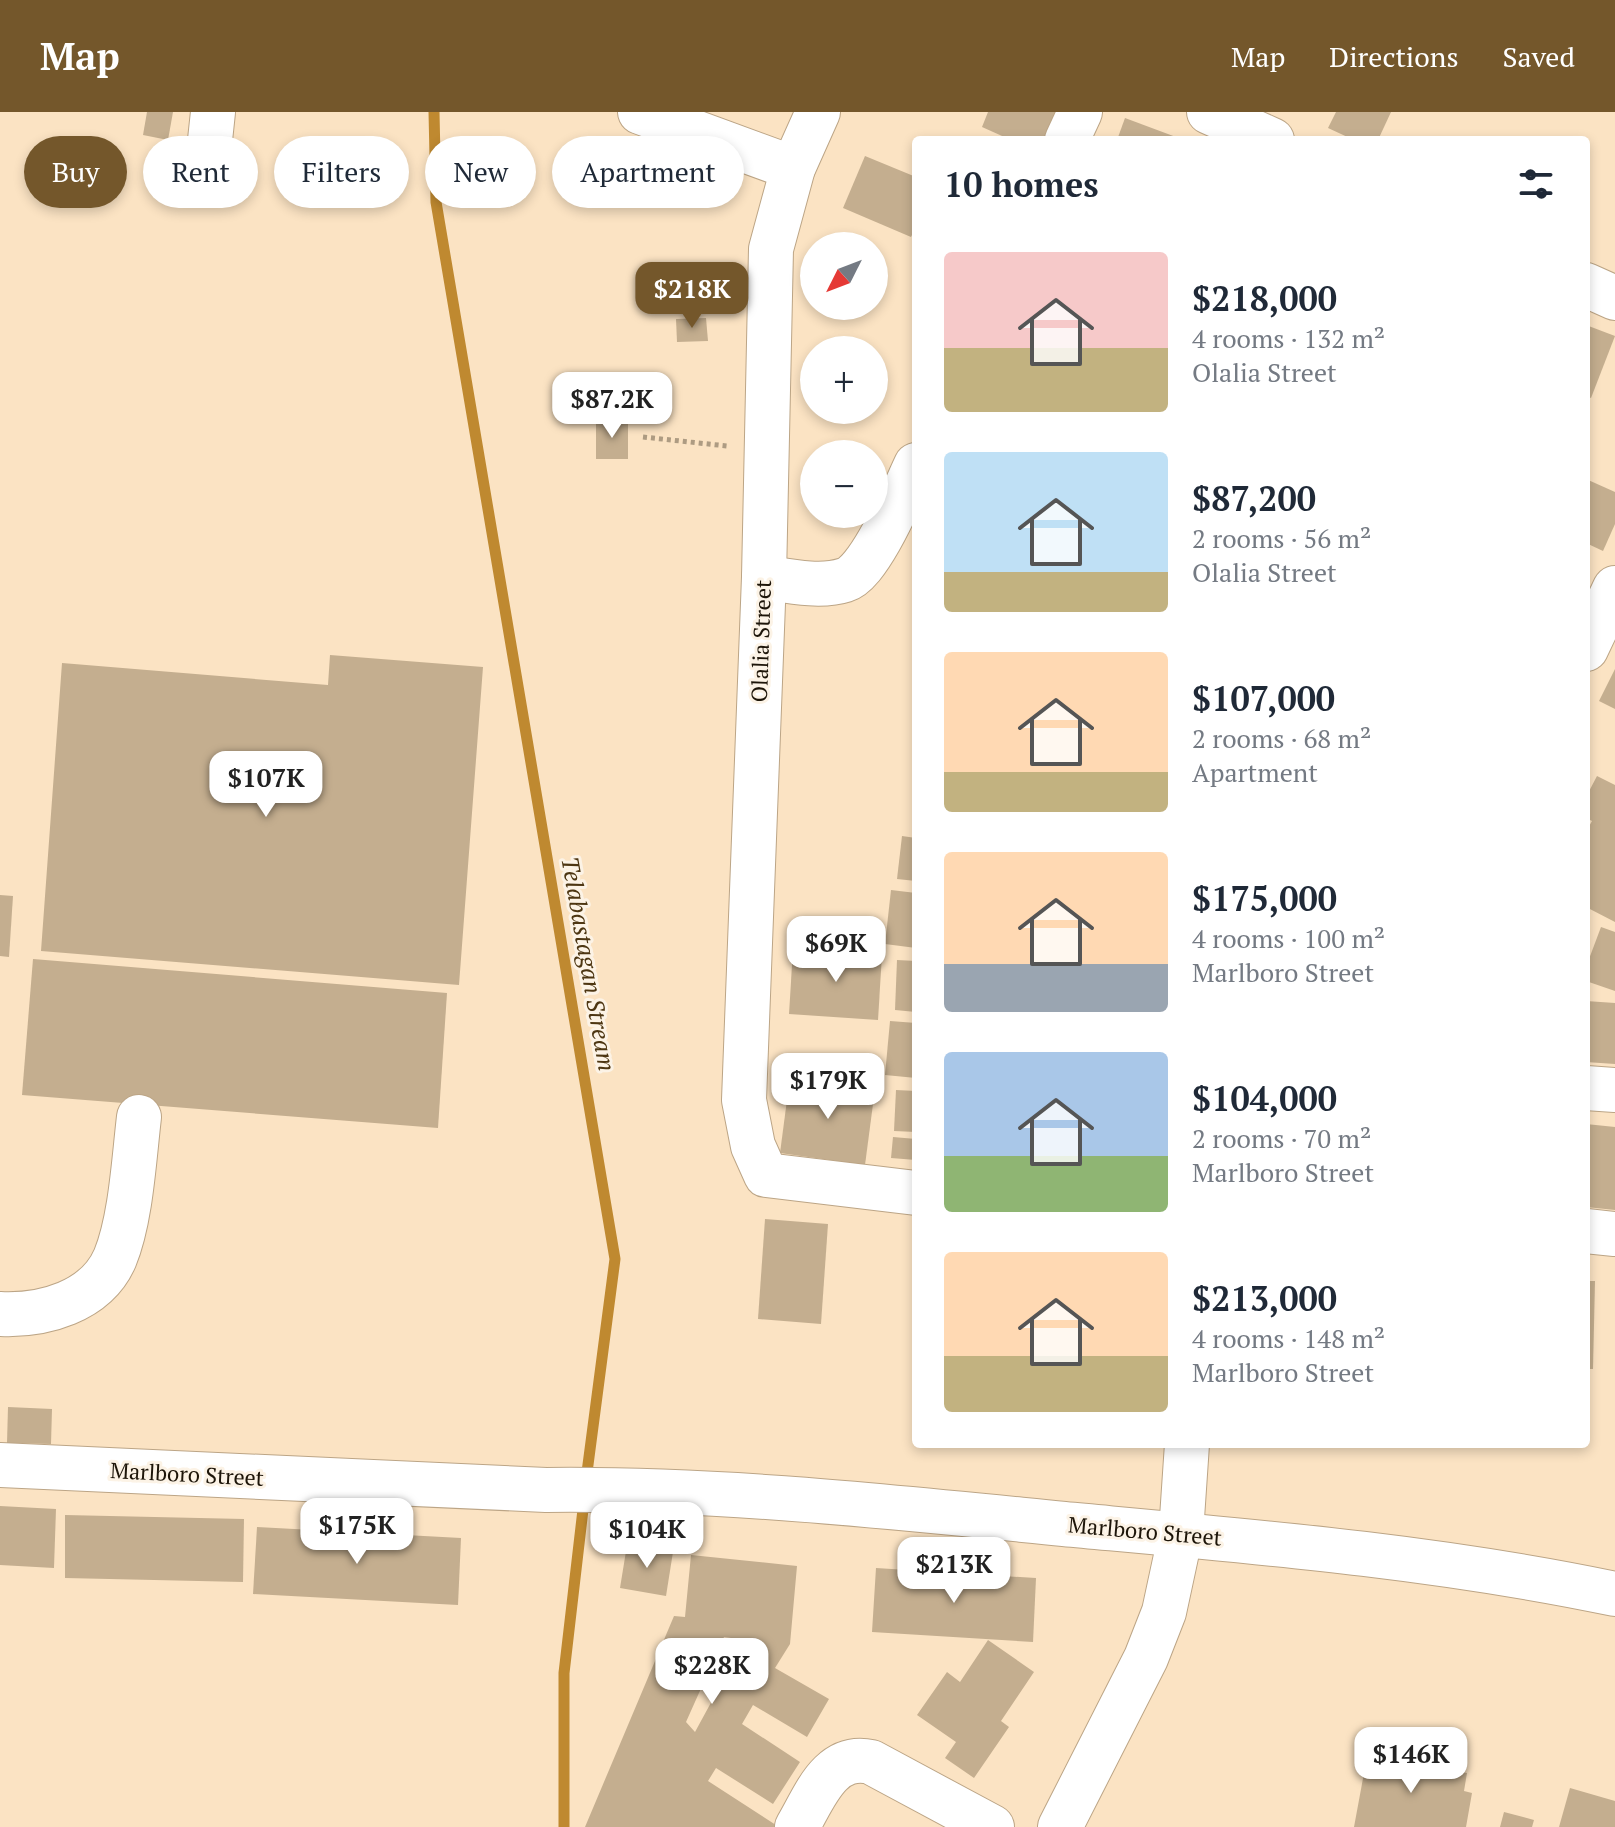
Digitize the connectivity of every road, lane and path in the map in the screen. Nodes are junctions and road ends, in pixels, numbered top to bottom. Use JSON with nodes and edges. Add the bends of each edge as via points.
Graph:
{"nodes":[{"id":1,"x":213,"y":112,"type":"edge"},
{"id":2,"x":640,"y":112,"type":"edge"},
{"id":3,"x":818,"y":112,"type":"edge"},
{"id":4,"x":1080,"y":112,"type":"edge"},
{"id":5,"x":1209,"y":112,"type":"edge"},
{"id":6,"x":210,"y":136,"type":"edge"},
{"id":7,"x":1069,"y":136,"type":"edge"},
{"id":8,"x":1263,"y":136,"type":"edge"},
{"id":9,"x":793,"y":168,"type":"junction"},
{"id":10,"x":1590,"y":287,"type":"edge"},
{"id":11,"x":1615,"y":298,"type":"edge"},
{"id":12,"x":643,"y":437,"type":"dead end"},
{"id":13,"x":767,"y":451,"type":"junction"},
{"id":14,"x":912,"y":473,"type":"edge"},
{"id":15,"x":764,"y":577,"type":"junction"},
{"id":16,"x":1615,"y":588,"type":"edge"},
{"id":17,"x":1590,"y":641,"type":"edge"},
{"id":18,"x":1590,"y":1088,"type":"edge"},
{"id":19,"x":1615,"y":1090,"type":"edge"},
{"id":20,"x":139,"y":1117,"type":"dead end"},
{"id":21,"x":912,"y":1193,"type":"edge"},
{"id":22,"x":1590,"y":1231,"type":"edge"},
{"id":23,"x":1615,"y":1234,"type":"edge"},
{"id":24,"x":0,"y":1314,"type":"edge"},
{"id":25,"x":1187,"y":1448,"type":"edge"},
{"id":26,"x":0,"y":1465,"type":"edge"},
{"id":27,"x":1181,"y":1533,"type":"junction"},
{"id":28,"x":1615,"y":1594,"type":"edge"},
{"id":29,"x":797,"y":1827,"type":"edge"},
{"id":30,"x":992,"y":1827,"type":"edge"},
{"id":31,"x":1060,"y":1827,"type":"edge"}],
"edges":[{"from":1,"to":6,"type":"street"},
{"from":2,"to":9,"type":"street"},
{"from":3,"to":9,"type":"street","name":"Olalia Street"},
{"from":4,"to":7,"type":"street"},
{"from":5,"to":8,"type":"street"},
{"from":9,"to":13,"type":"street","name":"Olalia Street","via":[[771,249]]},
{"from":10,"to":11,"type":"street"},
{"from":12,"to":13,"type":"path"},
{"from":13,"to":15,"type":"street","name":"Olalia Street"},
{"from":14,"to":15,"type":"street","via":[[863,569],[847,580],[819,583]]},
{"from":15,"to":21,"type":"street","name":"Olalia Street","via":[[744,1100],[753,1146],[766,1175]]},
{"from":16,"to":17,"type":"street"},
{"from":18,"to":19,"type":"street"},
{"from":20,"to":24,"type":"street","via":[[114,1260],[90,1291],[51,1311]]},
{"from":22,"to":23,"type":"street"},
{"from":25,"to":27,"type":"street"},
{"from":26,"to":27,"type":"street","name":"Marlboro Street","via":[[620,1489],[837,1502]]},
{"from":27,"to":28,"type":"street","name":"Marlboro Street","via":[[1519,1574]]},
{"from":27,"to":31,"type":"street","via":[[1164,1612],[1146,1658]]},
{"from":29,"to":30,"type":"street","via":[[831,1774],[840,1764],[857,1759]]}]}
